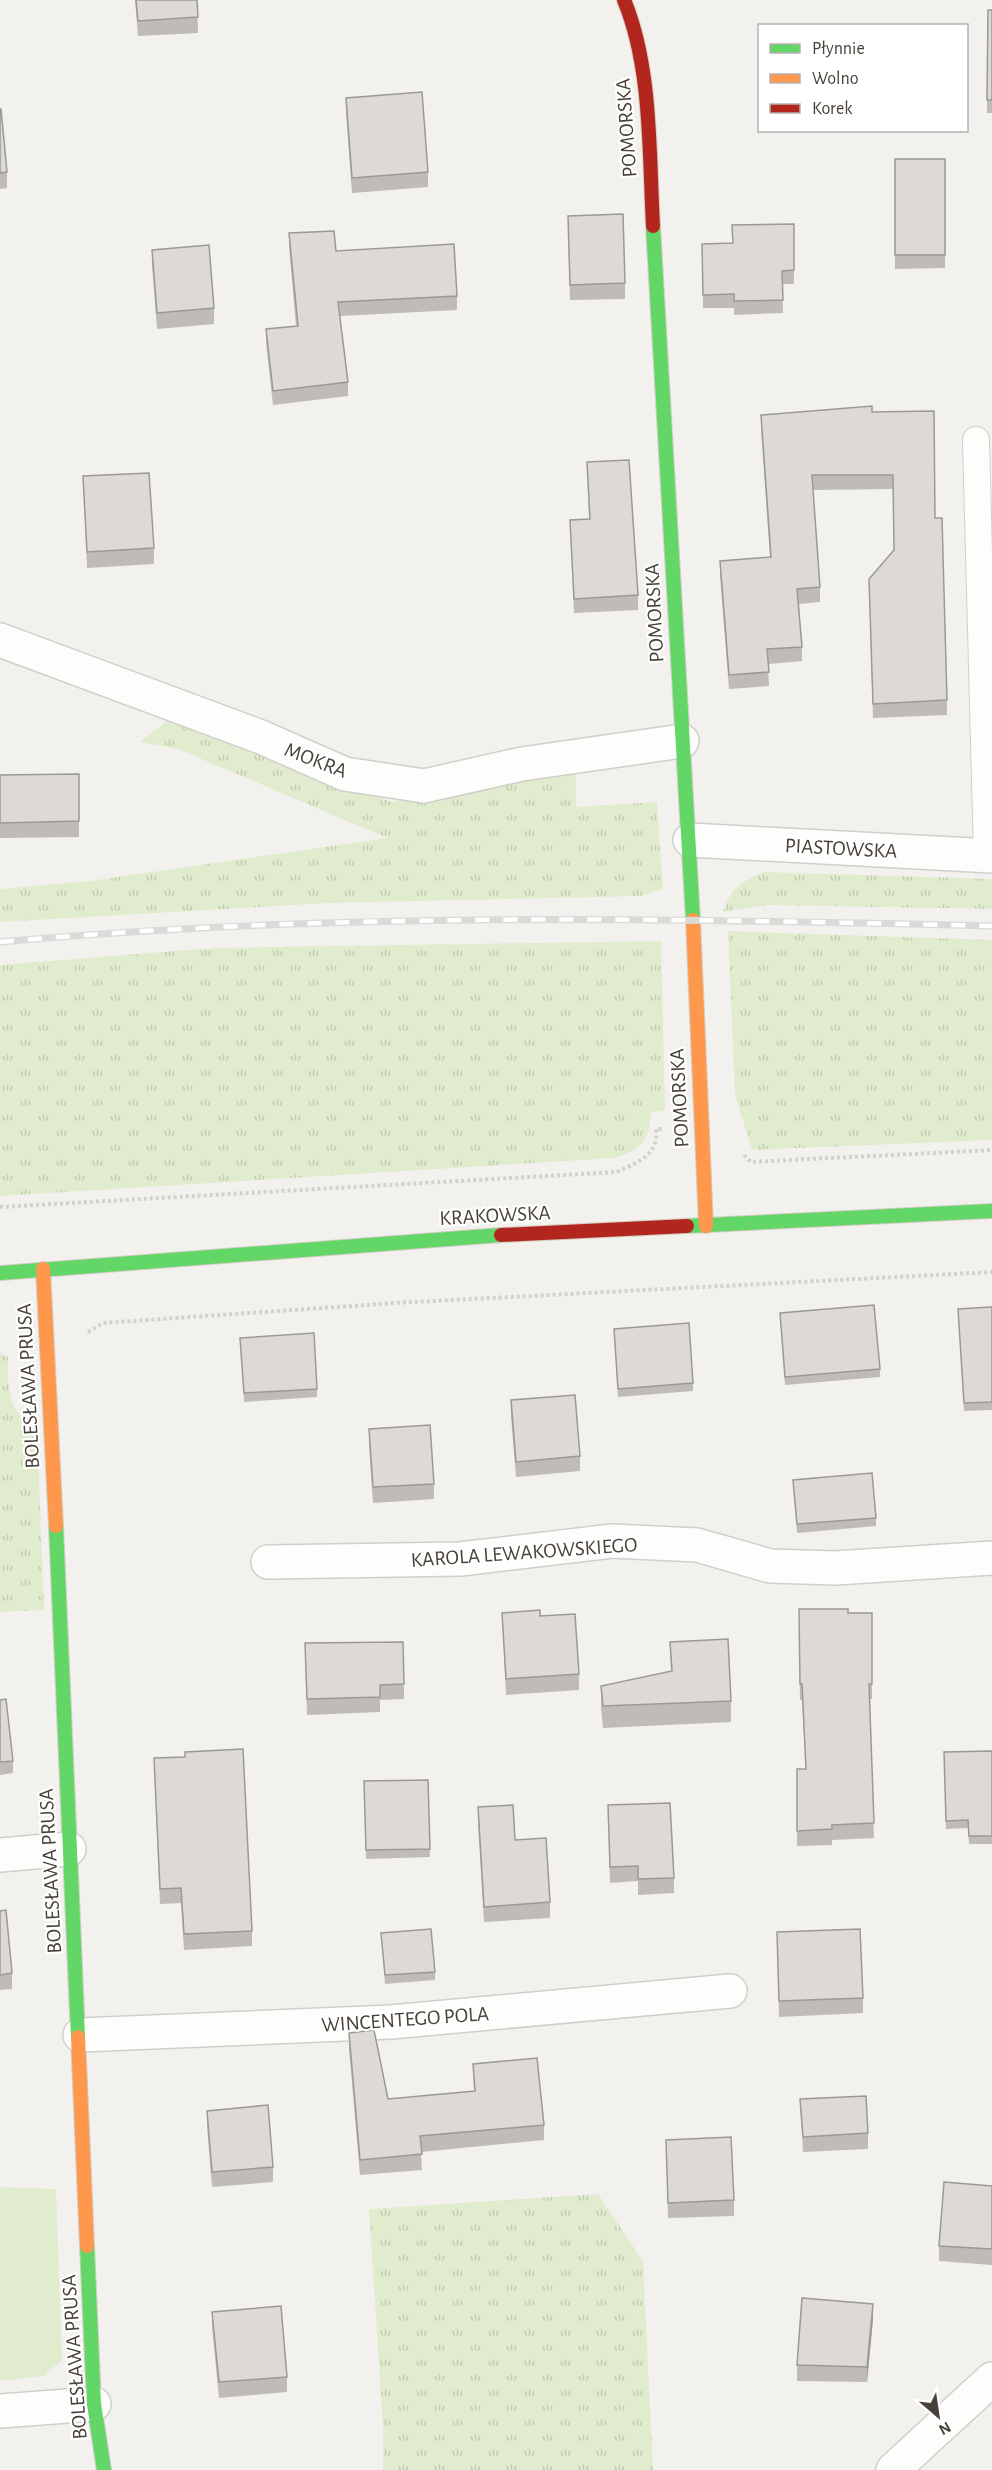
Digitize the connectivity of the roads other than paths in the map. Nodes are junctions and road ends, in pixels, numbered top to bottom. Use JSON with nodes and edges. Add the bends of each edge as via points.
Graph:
{"nodes":[{"id":1,"x":624,"y":0,"type":"edge"},
{"id":2,"x":976,"y":440,"type":"dead end"},
{"id":3,"x":0,"y":640,"type":"edge"},
{"id":4,"x":682,"y":741,"type":"junction"},
{"id":5,"x":690,"y":840,"type":"junction"},
{"id":6,"x":990,"y":856,"type":"edge"},
{"id":7,"x":992,"y":1211,"type":"edge"},
{"id":8,"x":706,"y":1226,"type":"junction"},
{"id":9,"x":42,"y":1269,"type":"junction"},
{"id":10,"x":0,"y":1273,"type":"edge"},
{"id":11,"x":992,"y":1558,"type":"edge"},
{"id":12,"x":268,"y":1563,"type":"dead end"},
{"id":13,"x":69,"y":1849,"type":"junction"},
{"id":14,"x":0,"y":1856,"type":"edge"},
{"id":15,"x":730,"y":1991,"type":"dead end"},
{"id":16,"x":80,"y":2035,"type":"junction"},
{"id":17,"x":992,"y":2379,"type":"edge"},
{"id":18,"x":94,"y":2404,"type":"junction"},
{"id":19,"x":0,"y":2411,"type":"edge"},
{"id":20,"x":104,"y":2470,"type":"edge"},
{"id":21,"x":893,"y":2470,"type":"edge"}],
"edges":[{"from":1,"to":4,"type":"street","name":"POMORSKA","via":[[642,63]]},
{"from":2,"to":6,"type":"lane"},
{"from":3,"to":4,"type":"street","name":"MOKRA","via":[[261,737],[345,774],[424,786],[522,764]]},
{"from":4,"to":5,"type":"street","name":"POMORSKA"},
{"from":5,"to":6,"type":"street","name":"PIASTOWSKA"},
{"from":5,"to":8,"type":"street","name":"POMORSKA"},
{"from":7,"to":8,"type":"street","name":"KRAKOWSKA"},
{"from":8,"to":9,"type":"street","name":"KRAKOWSKA","via":[[448,1238]]},
{"from":9,"to":10,"type":"street","name":"KRAKOWSKA"},
{"from":9,"to":13,"type":"street","name":"BOLESŁAWA PRUSA","via":[[51,1389]]},
{"from":11,"to":12,"type":"street","name":"KAROLA LEWAKOWSKIEGO","via":[[836,1568],[770,1566],[697,1545],[612,1541],[460,1559]]},
{"from":13,"to":14,"type":"street"},
{"from":13,"to":16,"type":"street","name":"BOLESŁAWA PRUSA"},
{"from":15,"to":16,"type":"street","name":"WINCENTEGO POLA","via":[[391,2022]]},
{"from":16,"to":18,"type":"street","name":"BOLESŁAWA PRUSA"},
{"from":17,"to":21,"type":"street"},
{"from":18,"to":19,"type":"street"},
{"from":18,"to":20,"type":"street","name":"BOLESŁAWA PRUSA"}]}
